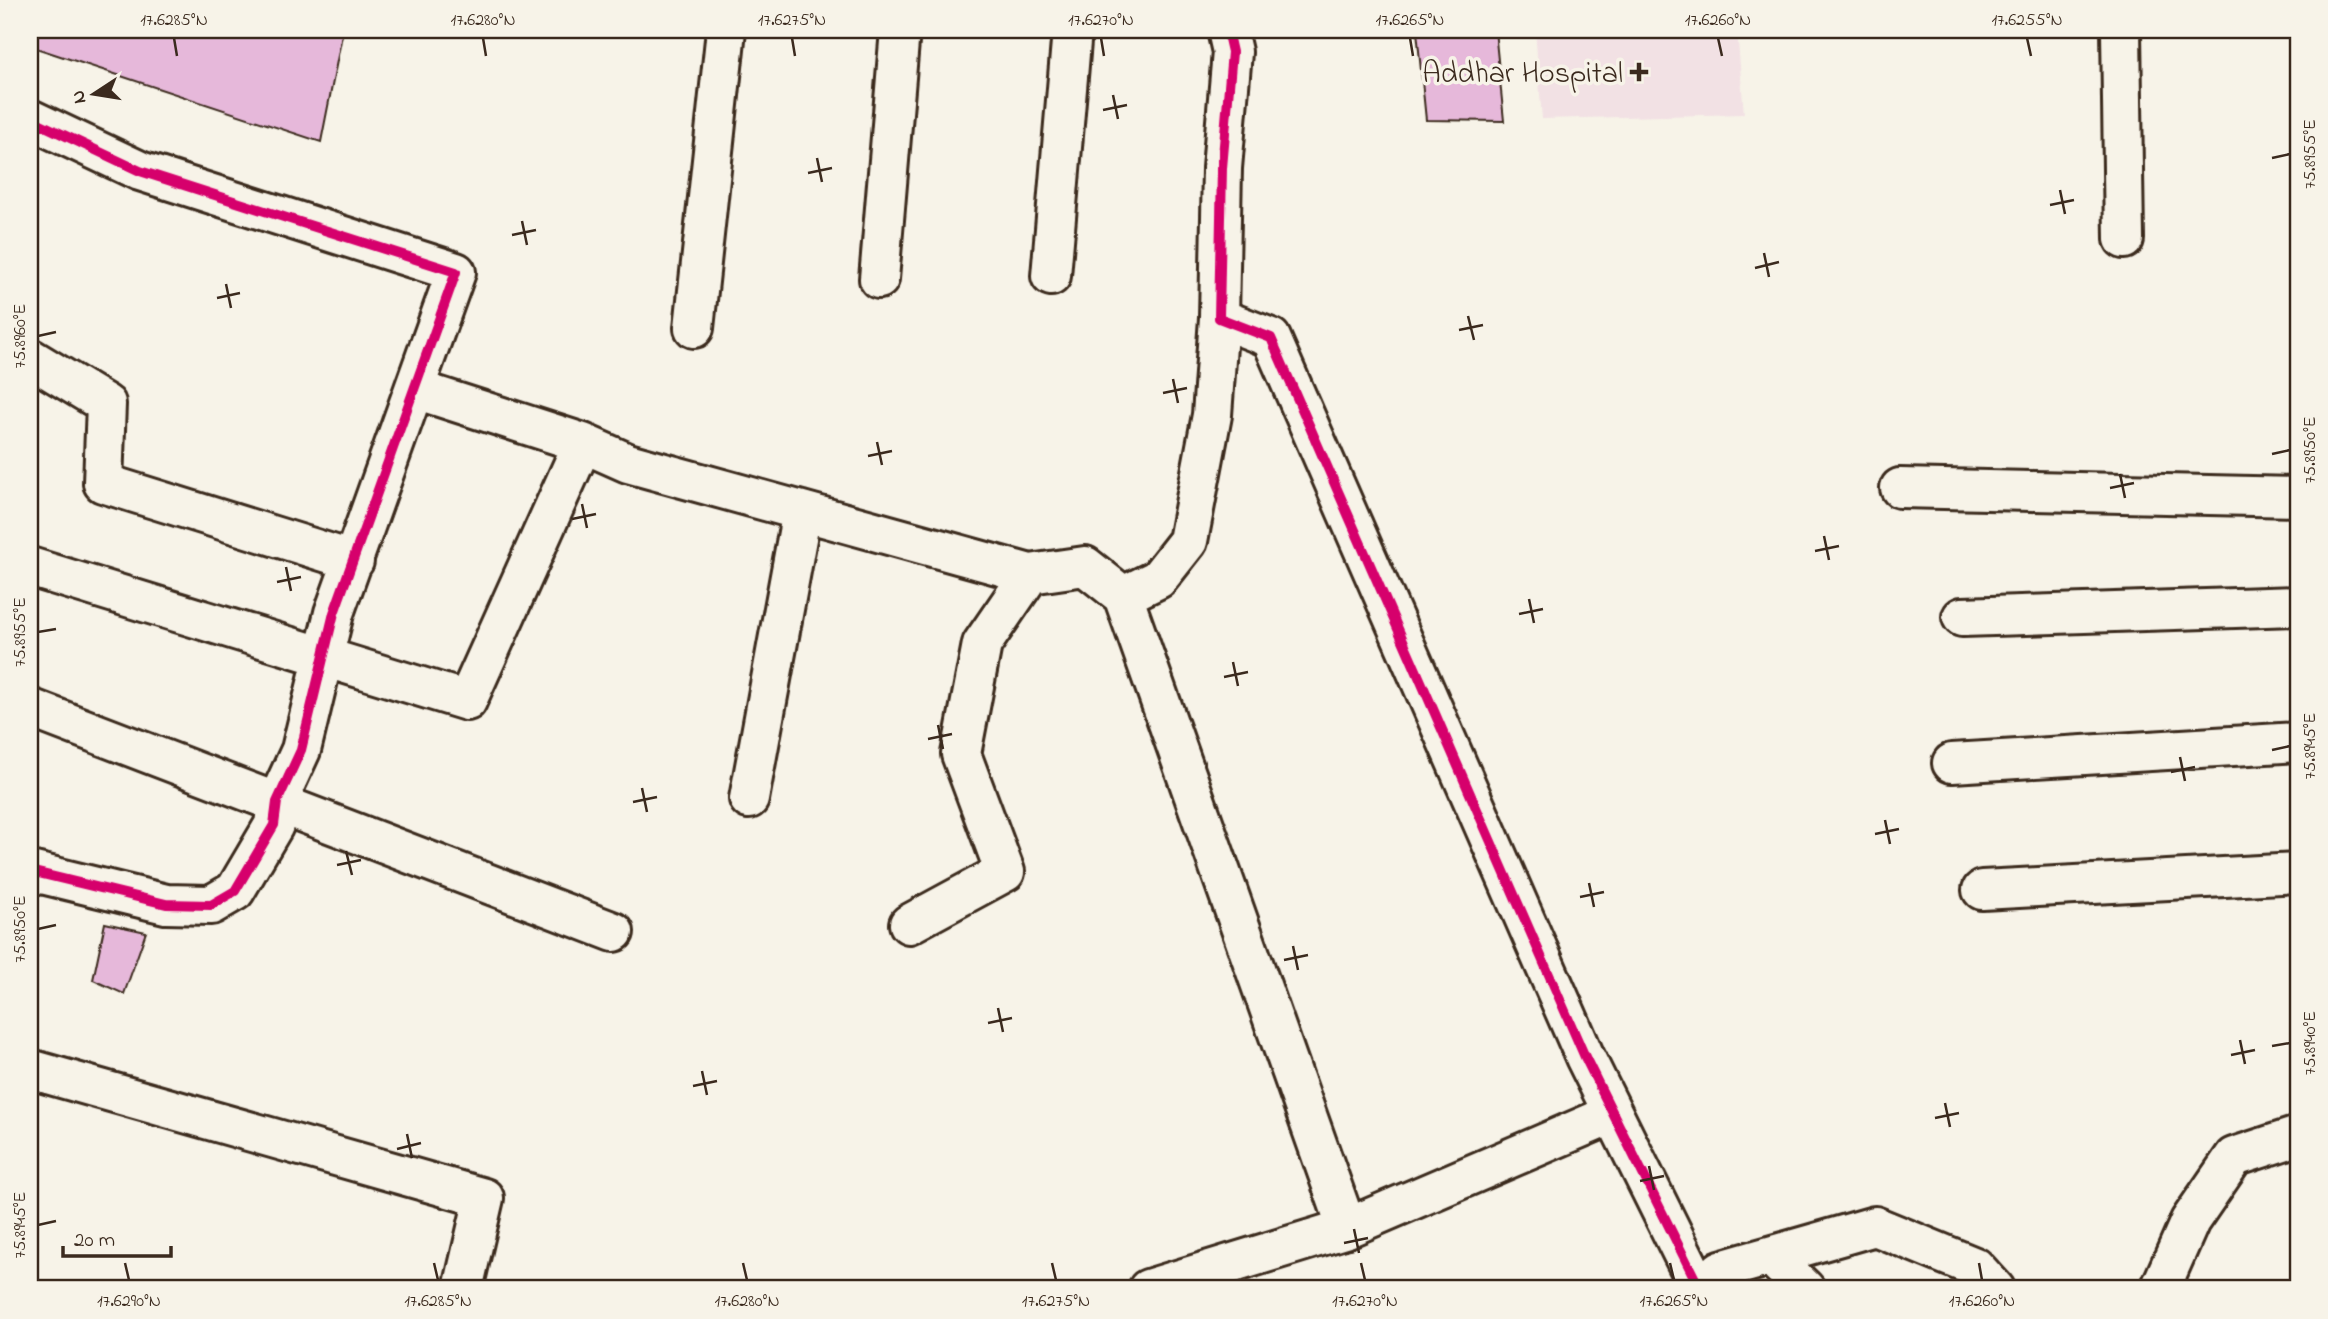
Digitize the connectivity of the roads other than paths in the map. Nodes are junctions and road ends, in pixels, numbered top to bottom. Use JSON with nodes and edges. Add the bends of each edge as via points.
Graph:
{"nodes":[{"id":1,"x":726,"y":30,"type":"edge"},
{"id":2,"x":900,"y":30,"type":"edge"},
{"id":3,"x":1072,"y":30,"type":"edge"},
{"id":4,"x":1227,"y":30,"type":"edge"},
{"id":5,"x":2121,"y":30,"type":"edge"},
{"id":6,"x":30,"y":119,"type":"edge"},
{"id":7,"x":2124,"y":239,"type":"dead end"},
{"id":8,"x":1051,"y":276,"type":"dead end"},
{"id":9,"x":879,"y":279,"type":"dead end"},
{"id":10,"x":1219,"y":318,"type":"junction"},
{"id":11,"x":694,"y":328,"type":"dead end"},
{"id":12,"x":30,"y":358,"type":"edge"},
{"id":13,"x":415,"y":389,"type":"junction"},
{"id":14,"x":583,"y":443,"type":"junction"},
{"id":15,"x":1900,"y":488,"type":"dead end"},
{"id":16,"x":2298,"y":497,"type":"edge"},
{"id":17,"x":803,"y":511,"type":"junction"},
{"id":18,"x":354,"y":561,"type":"junction"},
{"id":19,"x":30,"y":567,"type":"edge"},
{"id":20,"x":1030,"y":574,"type":"junction"},
{"id":21,"x":1123,"y":596,"type":"junction"},
{"id":22,"x":2298,"y":606,"type":"edge"},
{"id":23,"x":1962,"y":617,"type":"dead end"},
{"id":24,"x":324,"y":657,"type":"junction"},
{"id":25,"x":30,"y":708,"type":"edge"},
{"id":26,"x":2298,"y":742,"type":"edge"},
{"id":27,"x":1952,"y":763,"type":"dead end"},
{"id":28,"x":749,"y":799,"type":"dead end"},
{"id":29,"x":277,"y":802,"type":"junction"},
{"id":30,"x":30,"y":871,"type":"edge"},
{"id":31,"x":2298,"y":873,"type":"edge"},
{"id":32,"x":1982,"y":890,"type":"dead end"},
{"id":33,"x":909,"y":924,"type":"dead end"},
{"id":34,"x":614,"y":932,"type":"dead end"},
{"id":35,"x":30,"y":1069,"type":"edge"},
{"id":36,"x":1613,"y":1114,"type":"junction"},
{"id":37,"x":2298,"y":1136,"type":"edge"},
{"id":38,"x":1347,"y":1228,"type":"junction"},
{"id":39,"x":1771,"y":1256,"type":"junction"},
{"id":40,"x":463,"y":1289,"type":"edge"},
{"id":41,"x":1148,"y":1289,"type":"edge"},
{"id":42,"x":1701,"y":1289,"type":"edge"},
{"id":43,"x":1805,"y":1289,"type":"edge"},
{"id":44,"x":1995,"y":1289,"type":"edge"},
{"id":45,"x":2160,"y":1289,"type":"edge"}],
"edges":[{"from":1,"to":11,"type":"street"},
{"from":2,"to":9,"type":"street"},
{"from":3,"to":8,"type":"street"},
{"from":4,"to":10,"type":"street","via":[[1232,52],[1222,168]]},
{"from":5,"to":7,"type":"street"},
{"from":6,"to":13,"type":"street","via":[[140,171],[456,272]]},
{"from":10,"to":21,"type":"street","via":[[1212,415],[1188,541],[1158,579]]},
{"from":10,"to":36,"type":"street","via":[[1271,338]]},
{"from":12,"to":18,"type":"street","via":[[106,404],[103,483]]},
{"from":13,"to":14,"type":"street"},
{"from":13,"to":18,"type":"street"},
{"from":14,"to":17,"type":"street","via":[[628,463]]},
{"from":14,"to":24,"type":"street","via":[[467,701]]},
{"from":15,"to":16,"type":"street"},
{"from":17,"to":20,"type":"street"},
{"from":17,"to":28,"type":"street"},
{"from":18,"to":24,"type":"street","via":[[334,613]]},
{"from":19,"to":24,"type":"street"},
{"from":20,"to":21,"type":"street","via":[[1085,566]]},
{"from":20,"to":33,"type":"street","via":[[982,645],[961,754],[1005,872]]},
{"from":21,"to":38,"type":"street"},
{"from":22,"to":23,"type":"street"},
{"from":24,"to":29,"type":"street","via":[[301,750]]},
{"from":25,"to":29,"type":"street"},
{"from":26,"to":27,"type":"street"},
{"from":29,"to":30,"type":"street","via":[[274,825],[235,891],[211,905],[166,904]]},
{"from":29,"to":34,"type":"street"},
{"from":31,"to":32,"type":"street"},
{"from":35,"to":40,"type":"street","via":[[484,1198]]},
{"from":36,"to":38,"type":"street"},
{"from":36,"to":42,"type":"street"},
{"from":37,"to":45,"type":"street","via":[[2234,1157],[2190,1221]]},
{"from":38,"to":41,"type":"street"},
{"from":39,"to":42,"type":"street","via":[[1721,1270]]},
{"from":39,"to":43,"type":"street"},
{"from":39,"to":44,"type":"street","via":[[1875,1226],[1975,1267]]}]}
